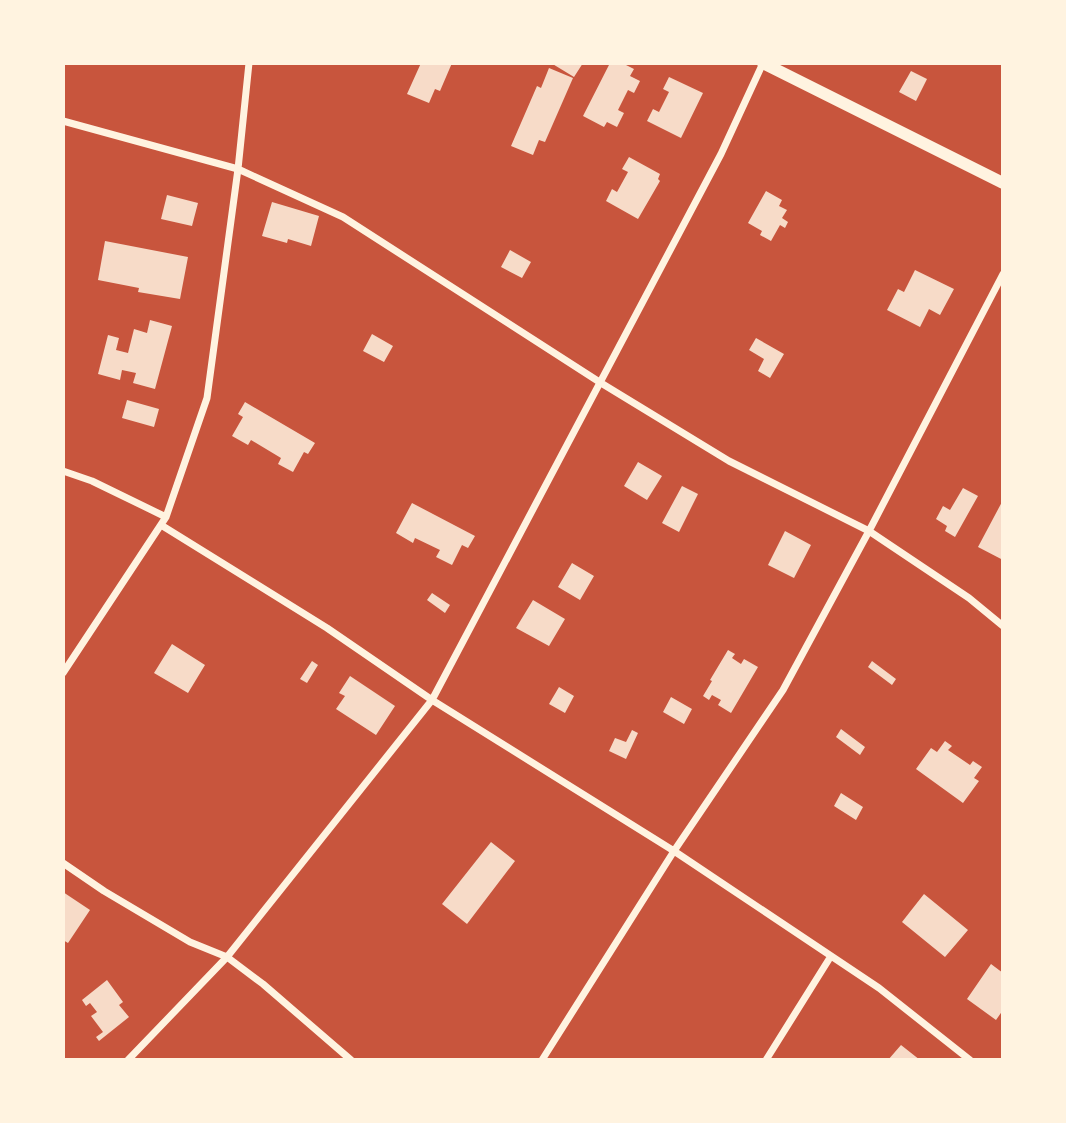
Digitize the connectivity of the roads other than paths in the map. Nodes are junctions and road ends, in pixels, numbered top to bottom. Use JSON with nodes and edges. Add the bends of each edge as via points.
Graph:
{"nodes":[{"id":1,"x":249,"y":63,"type":"edge"},
{"id":2,"x":770,"y":65,"type":"edge"},
{"id":3,"x":63,"y":121,"type":"edge"},
{"id":4,"x":238,"y":169,"type":"junction"},
{"id":5,"x":1003,"y":183,"type":"edge"},
{"id":6,"x":1003,"y":274,"type":"edge"},
{"id":7,"x":601,"y":383,"type":"junction"},
{"id":8,"x":63,"y":471,"type":"edge"},
{"id":9,"x":166,"y":517,"type":"junction"},
{"id":10,"x":161,"y":525,"type":"junction"},
{"id":11,"x":869,"y":531,"type":"junction"},
{"id":12,"x":1003,"y":626,"type":"edge"},
{"id":13,"x":63,"y":673,"type":"edge"},
{"id":14,"x":432,"y":700,"type":"junction"},
{"id":15,"x":674,"y":851,"type":"junction"},
{"id":16,"x":63,"y":863,"type":"edge"},
{"id":17,"x":831,"y":956,"type":"junction"},
{"id":18,"x":228,"y":957,"type":"junction"},
{"id":19,"x":128,"y":1060,"type":"edge"},
{"id":20,"x":351,"y":1060,"type":"edge"},
{"id":21,"x":542,"y":1060,"type":"edge"},
{"id":22,"x":766,"y":1060,"type":"edge"},
{"id":23,"x":971,"y":1060,"type":"edge"}],
"edges":[{"from":1,"to":4,"type":"street"},
{"from":2,"to":5,"type":"street"},
{"from":2,"to":7,"type":"street"},
{"from":3,"to":4,"type":"street"},
{"from":4,"to":7,"type":"street","via":[[343,217]]},
{"from":4,"to":9,"type":"street","via":[[207,398]]},
{"from":6,"to":11,"type":"street"},
{"from":7,"to":11,"type":"street","via":[[729,461]]},
{"from":7,"to":14,"type":"street"},
{"from":8,"to":9,"type":"street"},
{"from":9,"to":10,"type":"street"},
{"from":10,"to":13,"type":"street"},
{"from":10,"to":14,"type":"street","via":[[327,628]]},
{"from":11,"to":12,"type":"street"},
{"from":11,"to":15,"type":"street","via":[[783,690]]},
{"from":14,"to":15,"type":"street"},
{"from":14,"to":18,"type":"street"},
{"from":15,"to":17,"type":"street"},
{"from":15,"to":21,"type":"street"},
{"from":16,"to":18,"type":"street","via":[[190,942]]},
{"from":17,"to":22,"type":"street"},
{"from":17,"to":23,"type":"street"},
{"from":18,"to":19,"type":"street"},
{"from":18,"to":20,"type":"street"}]}
